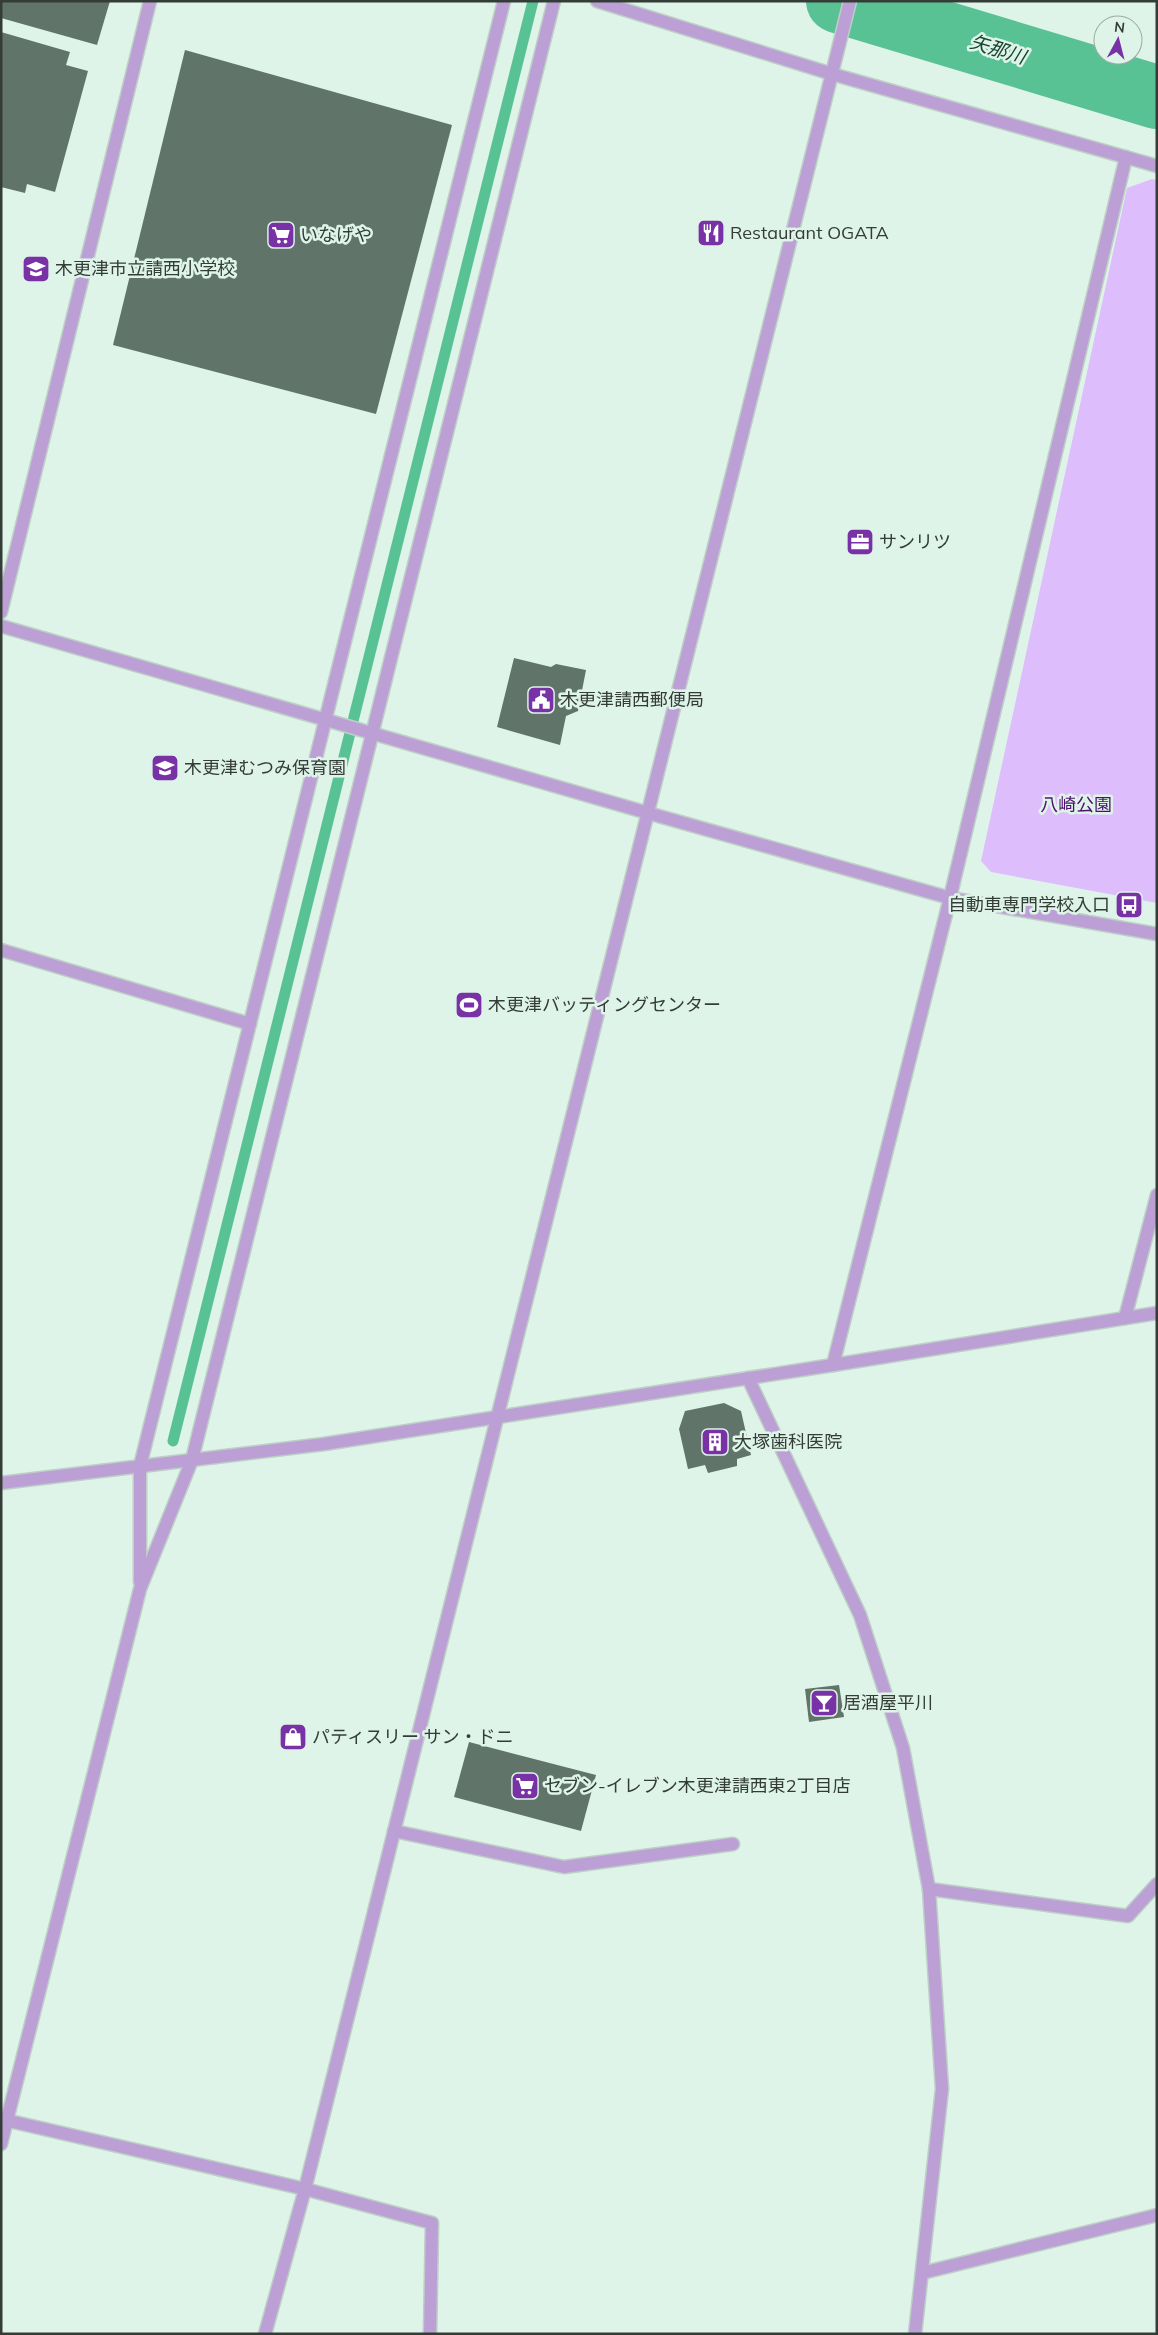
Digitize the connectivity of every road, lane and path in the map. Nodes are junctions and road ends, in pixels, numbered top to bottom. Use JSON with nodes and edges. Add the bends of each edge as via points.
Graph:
{"nodes":[{"id":1,"x":150,"y":1,"type":"edge"},
{"id":2,"x":504,"y":1,"type":"edge"},
{"id":3,"x":554,"y":1,"type":"edge"},
{"id":4,"x":597,"y":1,"type":"edge"},
{"id":5,"x":850,"y":1,"type":"edge"},
{"id":6,"x":834,"y":69,"type":"junction"},
{"id":7,"x":1126,"y":158,"type":"junction"},
{"id":8,"x":1157,"y":166,"type":"edge"},
{"id":9,"x":1,"y":612,"type":"edge"},
{"id":10,"x":1,"y":626,"type":"edge"},
{"id":11,"x":331,"y":722,"type":"junction"},
{"id":12,"x":372,"y":734,"type":"junction"},
{"id":13,"x":648,"y":814,"type":"junction"},
{"id":14,"x":950,"y":898,"type":"junction"},
{"id":15,"x":1157,"y":934,"type":"edge"},
{"id":16,"x":1,"y":950,"type":"edge"},
{"id":17,"x":250,"y":1024,"type":"junction"},
{"id":18,"x":1157,"y":1195,"type":"edge"},
{"id":19,"x":1157,"y":1313,"type":"edge"},
{"id":20,"x":1126,"y":1318,"type":"junction"},
{"id":21,"x":833,"y":1365,"type":"junction"},
{"id":22,"x":748,"y":1378,"type":"junction"},
{"id":23,"x":498,"y":1416,"type":"junction"},
{"id":24,"x":192,"y":1460,"type":"junction"},
{"id":25,"x":140,"y":1466,"type":"junction"},
{"id":26,"x":1,"y":1484,"type":"edge"},
{"id":27,"x":140,"y":1589,"type":"junction"},
{"id":28,"x":394,"y":1830,"type":"junction"},
{"id":29,"x":733,"y":1844,"type":"dead end"},
{"id":30,"x":1157,"y":1884,"type":"edge"},
{"id":31,"x":929,"y":1888,"type":"junction"},
{"id":32,"x":4,"y":2119,"type":"edge"},
{"id":33,"x":1,"y":2144,"type":"edge"},
{"id":34,"x":305,"y":2189,"type":"junction"},
{"id":35,"x":1157,"y":2215,"type":"edge"},
{"id":36,"x":922,"y":2273,"type":"junction"},
{"id":37,"x":265,"y":2334,"type":"edge"},
{"id":38,"x":430,"y":2334,"type":"edge"},
{"id":39,"x":915,"y":2334,"type":"edge"}],
"edges":[{"from":1,"to":9,"type":"street"},
{"from":2,"to":11,"type":"street"},
{"from":3,"to":12,"type":"street"},
{"from":4,"to":6,"type":"street"},
{"from":5,"to":6,"type":"street"},
{"from":6,"to":7,"type":"street"},
{"from":6,"to":13,"type":"street"},
{"from":7,"to":8,"type":"street"},
{"from":7,"to":14,"type":"street"},
{"from":10,"to":11,"type":"street"},
{"from":11,"to":12,"type":"street"},
{"from":11,"to":17,"type":"street"},
{"from":12,"to":13,"type":"street"},
{"from":12,"to":24,"type":"street"},
{"from":13,"to":14,"type":"street"},
{"from":13,"to":23,"type":"street"},
{"from":14,"to":15,"type":"street"},
{"from":14,"to":21,"type":"street"},
{"from":16,"to":17,"type":"street"},
{"from":17,"to":25,"type":"street"},
{"from":18,"to":20,"type":"street"},
{"from":19,"to":20,"type":"street"},
{"from":20,"to":21,"type":"street"},
{"from":21,"to":22,"type":"street"},
{"from":22,"to":23,"type":"street"},
{"from":22,"to":31,"type":"street","via":[[860,1615],[903,1748]]},
{"from":23,"to":24,"type":"street","via":[[324,1444]]},
{"from":23,"to":28,"type":"street"},
{"from":24,"to":25,"type":"street"},
{"from":24,"to":27,"type":"street"},
{"from":25,"to":26,"type":"street"},
{"from":25,"to":27,"type":"street"},
{"from":27,"to":32,"type":"street"},
{"from":28,"to":29,"type":"street","via":[[564,1867]]},
{"from":28,"to":34,"type":"street"},
{"from":30,"to":31,"type":"street","via":[[1128,1916]]},
{"from":31,"to":36,"type":"street","via":[[942,2089]]},
{"from":32,"to":33,"type":"street"},
{"from":32,"to":34,"type":"street"},
{"from":34,"to":37,"type":"street"},
{"from":34,"to":38,"type":"street","via":[[432,2224]]},
{"from":35,"to":36,"type":"street"},
{"from":36,"to":39,"type":"street"}]}
